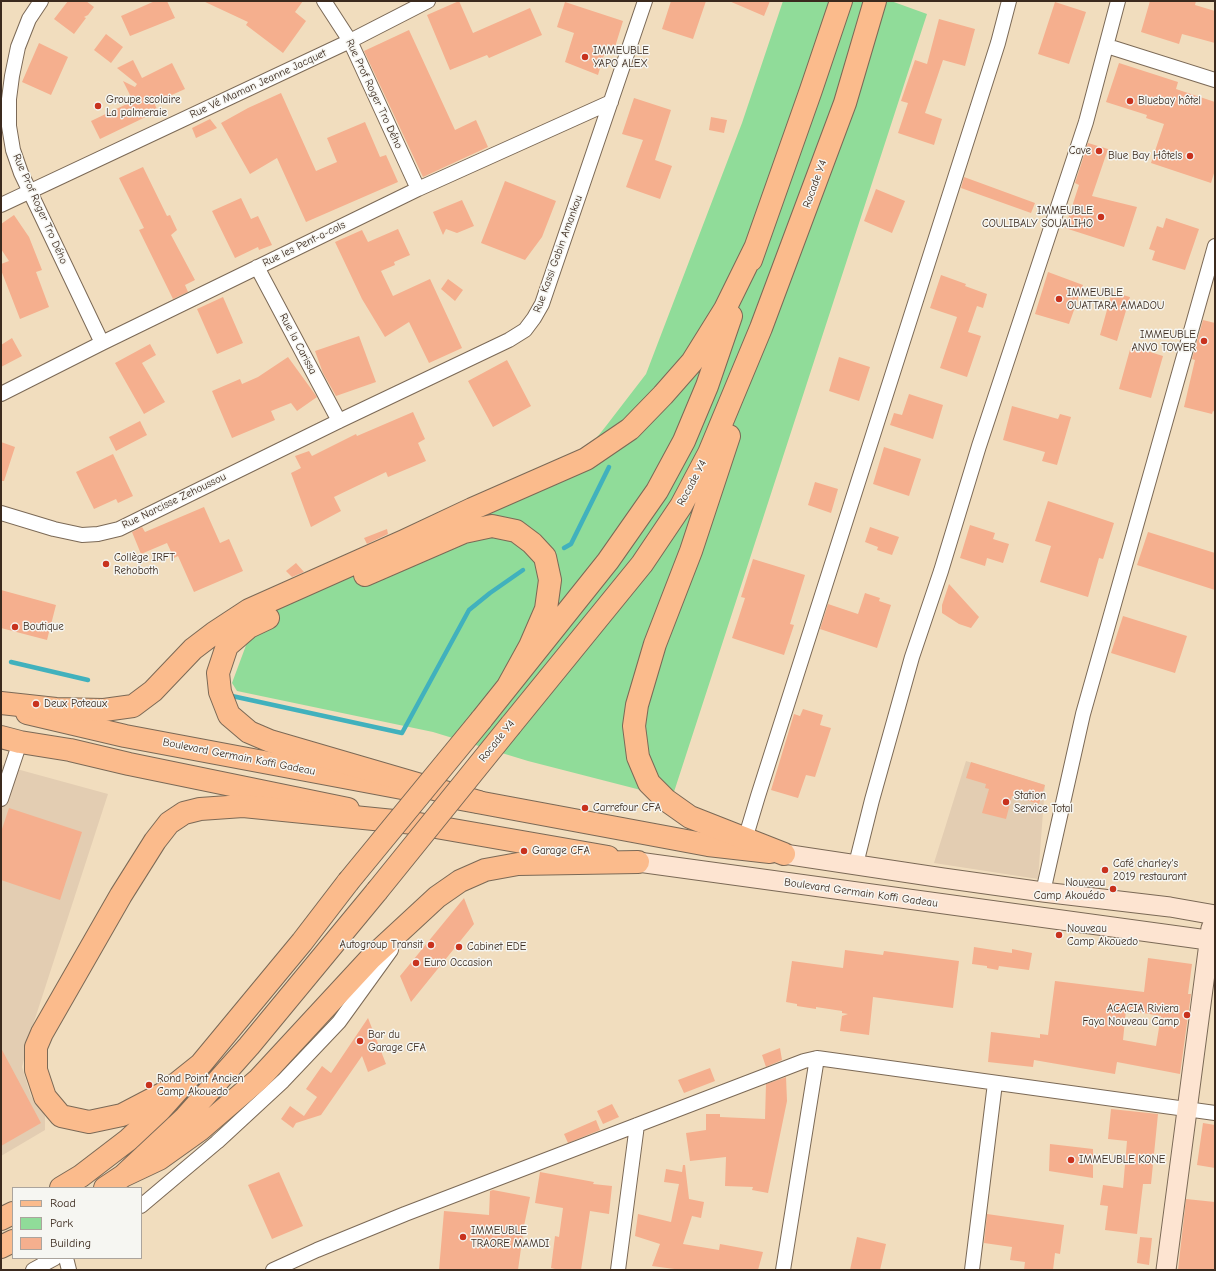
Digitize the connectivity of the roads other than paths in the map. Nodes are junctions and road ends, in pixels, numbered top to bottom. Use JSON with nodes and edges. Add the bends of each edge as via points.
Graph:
{"nodes":[{"id":1,"x":41,"y":1,"type":"edge"},
{"id":2,"x":324,"y":1,"type":"edge"},
{"id":3,"x":428,"y":1,"type":"edge"},
{"id":4,"x":645,"y":1,"type":"edge"},
{"id":5,"x":841,"y":1,"type":"edge"},
{"id":6,"x":875,"y":1,"type":"edge"},
{"id":7,"x":1009,"y":1,"type":"edge"},
{"id":8,"x":1118,"y":1,"type":"edge"},
{"id":9,"x":350,"y":41,"type":"junction"},
{"id":10,"x":1106,"y":46,"type":"junction"},
{"id":11,"x":6,"y":75,"type":"edge"},
{"id":12,"x":1215,"y":80,"type":"edge"},
{"id":13,"x":611,"y":102,"type":"junction"},
{"id":14,"x":418,"y":190,"type":"junction"},
{"id":15,"x":30,"y":191,"type":"junction"},
{"id":16,"x":1,"y":205,"type":"edge"},
{"id":17,"x":756,"y":246,"type":"junction"},
{"id":18,"x":1215,"y":246,"type":"edge"},
{"id":19,"x":257,"y":267,"type":"junction"},
{"id":20,"x":761,"y":328,"type":"junction"},
{"id":21,"x":102,"y":343,"type":"junction"},
{"id":22,"x":1,"y":394,"type":"edge"},
{"id":23,"x":339,"y":421,"type":"junction"},
{"id":24,"x":1,"y":513,"type":"edge"},
{"id":25,"x":508,"y":686,"type":"junction"},
{"id":26,"x":1,"y":703,"type":"edge"},
{"id":27,"x":1,"y":707,"type":"edge"},
{"id":28,"x":11,"y":739,"type":"edge"},
{"id":29,"x":1,"y":799,"type":"edge"},
{"id":30,"x":478,"y":802,"type":"junction"},
{"id":31,"x":414,"y":823,"type":"junction"},
{"id":32,"x":744,"y":844,"type":"junction"},
{"id":33,"x":784,"y":854,"type":"joint"},
{"id":34,"x":638,"y":862,"type":"junction"},
{"id":35,"x":856,"y":864,"type":"junction"},
{"id":36,"x":1043,"y":892,"type":"junction"},
{"id":37,"x":1214,"y":914,"type":"edge"},
{"id":38,"x":411,"y":921,"type":"junction"},
{"id":39,"x":1212,"y":941,"type":"edge"},
{"id":40,"x":817,"y":1058,"type":"junction"},
{"id":41,"x":202,"y":1064,"type":"junction"},
{"id":42,"x":995,"y":1083,"type":"junction"},
{"id":43,"x":1187,"y":1109,"type":"junction"},
{"id":44,"x":1215,"y":1113,"type":"edge"},
{"id":45,"x":637,"y":1125,"type":"junction"},
{"id":46,"x":123,"y":1176,"type":"junction"},
{"id":47,"x":63,"y":1187,"type":"edge"},
{"id":48,"x":106,"y":1187,"type":"edge"},
{"id":49,"x":142,"y":1205,"type":"edge"},
{"id":50,"x":12,"y":1214,"type":"edge"},
{"id":51,"x":1,"y":1219,"type":"edge"},
{"id":52,"x":12,"y":1242,"type":"edge"},
{"id":53,"x":1,"y":1247,"type":"edge"},
{"id":54,"x":53,"y":1259,"type":"edge"},
{"id":55,"x":66,"y":1259,"type":"edge"},
{"id":56,"x":33,"y":1270,"type":"edge"},
{"id":57,"x":69,"y":1270,"type":"edge"},
{"id":58,"x":273,"y":1270,"type":"edge"},
{"id":59,"x":618,"y":1270,"type":"edge"},
{"id":60,"x":783,"y":1270,"type":"edge"},
{"id":61,"x":972,"y":1270,"type":"edge"},
{"id":62,"x":1166,"y":1270,"type":"edge"}],
"edges":[{"from":1,"to":11,"type":"street","name":"Rue Prof Roger Tro Dého","via":[[29,19]]},
{"from":2,"to":9,"type":"street","name":"Rue Prof Roger Tro Dého"},
{"from":3,"to":9,"type":"street","name":"Rue Vé Maman Jeanne Jacquet"},
{"from":4,"to":13,"type":"street","name":"Rue Kassi Gabin Amankou"},
{"from":5,"to":17,"type":"main road"},
{"from":6,"to":20,"type":"main road","name":"Rocade Y4","via":[[845,103]]},
{"from":7,"to":32,"type":"street","via":[[998,43]]},
{"from":8,"to":10,"type":"street"},
{"from":9,"to":14,"type":"street","name":"Rue Prof Roger Tro Dého"},
{"from":9,"to":15,"type":"street","name":"Rue Vé Maman Jeanne Jacquet"},
{"from":10,"to":12,"type":"street"},
{"from":10,"to":35,"type":"street","via":[[1086,122],[912,657]]},
{"from":11,"to":15,"type":"street","name":"Rue Prof Roger Tro Dého","via":[[13,150]]},
{"from":13,"to":14,"type":"street","name":"Rue les Pent-a-cols"},
{"from":13,"to":23,"type":"street","name":"Rue Kassi Gabin Amankou","via":[[542,304],[525,330]]},
{"from":14,"to":19,"type":"street","name":"Rue les Pent-a-cols"},
{"from":15,"to":16,"type":"street","name":"Rue Vé Maman Jeanne Jacquet"},
{"from":15,"to":21,"type":"street","name":"Rue Prof Roger Tro Dého"},
{"from":17,"to":25,"type":"main road","via":[[707,386],[684,441],[657,491],[608,561]]},
{"from":17,"to":26,"type":"main road","via":[[725,309],[692,362],[630,429],[586,459],[249,610],[193,649],[153,691],[133,706],[104,710],[56,709]]},
{"from":18,"to":36,"type":"street","via":[[1083,714]]},
{"from":19,"to":21,"type":"street","name":"Rue les Pent-a-cols"},
{"from":19,"to":23,"type":"street","name":"Rue la Carissa"},
{"from":20,"to":32,"type":"main road","via":[[720,466],[646,673],[634,726],[638,757],[649,782],[666,800],[690,817]]},
{"from":20,"to":46,"type":"main road","name":"Rocade Y4","bridge":true,"via":[[709,453],[681,506],[642,564],[249,1046],[185,1118]]},
{"from":21,"to":22,"type":"street","name":"Rue les Pent-a-cols"},
{"from":23,"to":24,"type":"street","name":"Rue Narcisse Zehoussou","via":[[119,529],[82,535]]},
{"from":25,"to":30,"type":"main road","via":[[530,646],[546,609],[550,580],[545,557],[532,543],[516,531],[492,526],[464,532],[249,627],[227,646],[218,673],[220,692],[229,715],[249,732],[270,741]]},
{"from":25,"to":41,"type":"main road","bridge":true},
{"from":27,"to":30,"type":"main road","name":"Boulevard Germain Koffi Gadeau","via":[[125,736]]},
{"from":28,"to":29,"type":"street"},
{"from":28,"to":31,"type":"main road"},
{"from":30,"to":32,"type":"main road","via":[[708,845]]},
{"from":31,"to":34,"type":"main road","name":"Boulevard Germain Koffi Gadeau"},
{"from":31,"to":41,"type":"main road","via":[[242,806],[200,808],[184,813],[169,823],[120,895],[42,1033],[36,1047],[36,1070],[45,1097],[61,1116],[89,1122],[122,1115],[166,1092]]},
{"from":32,"to":33,"type":"main road"},
{"from":33,"to":35,"type":"main road"},
{"from":34,"to":38,"type":"main road","via":[[518,864],[485,870],[460,881],[437,897]]},
{"from":34,"to":39,"type":"main road","name":"Boulevard Germain Koffi Gadeau"},
{"from":35,"to":36,"type":"main road"},
{"from":36,"to":37,"type":"main road"},
{"from":37,"to":39,"type":"main road"},
{"from":38,"to":46,"type":"main road","via":[[370,959],[260,1079],[201,1129],[158,1158]]},
{"from":38,"to":49,"type":"street","via":[[339,1022],[283,1081],[217,1142]]},
{"from":39,"to":43,"type":"main road"},
{"from":40,"to":42,"type":"street"},
{"from":40,"to":45,"type":"street"},
{"from":40,"to":60,"type":"street"},
{"from":41,"to":47,"type":"main road","via":[[128,1140]]},
{"from":42,"to":43,"type":"street"},
{"from":42,"to":61,"type":"street"},
{"from":43,"to":44,"type":"street"},
{"from":43,"to":62,"type":"main road"},
{"from":45,"to":58,"type":"street","via":[[398,1217]]},
{"from":45,"to":59,"type":"street"},
{"from":46,"to":48,"type":"main road"},
{"from":50,"to":51,"type":"main road"},
{"from":52,"to":53,"type":"main road"},
{"from":54,"to":56,"type":"street"},
{"from":55,"to":57,"type":"street"}]}
